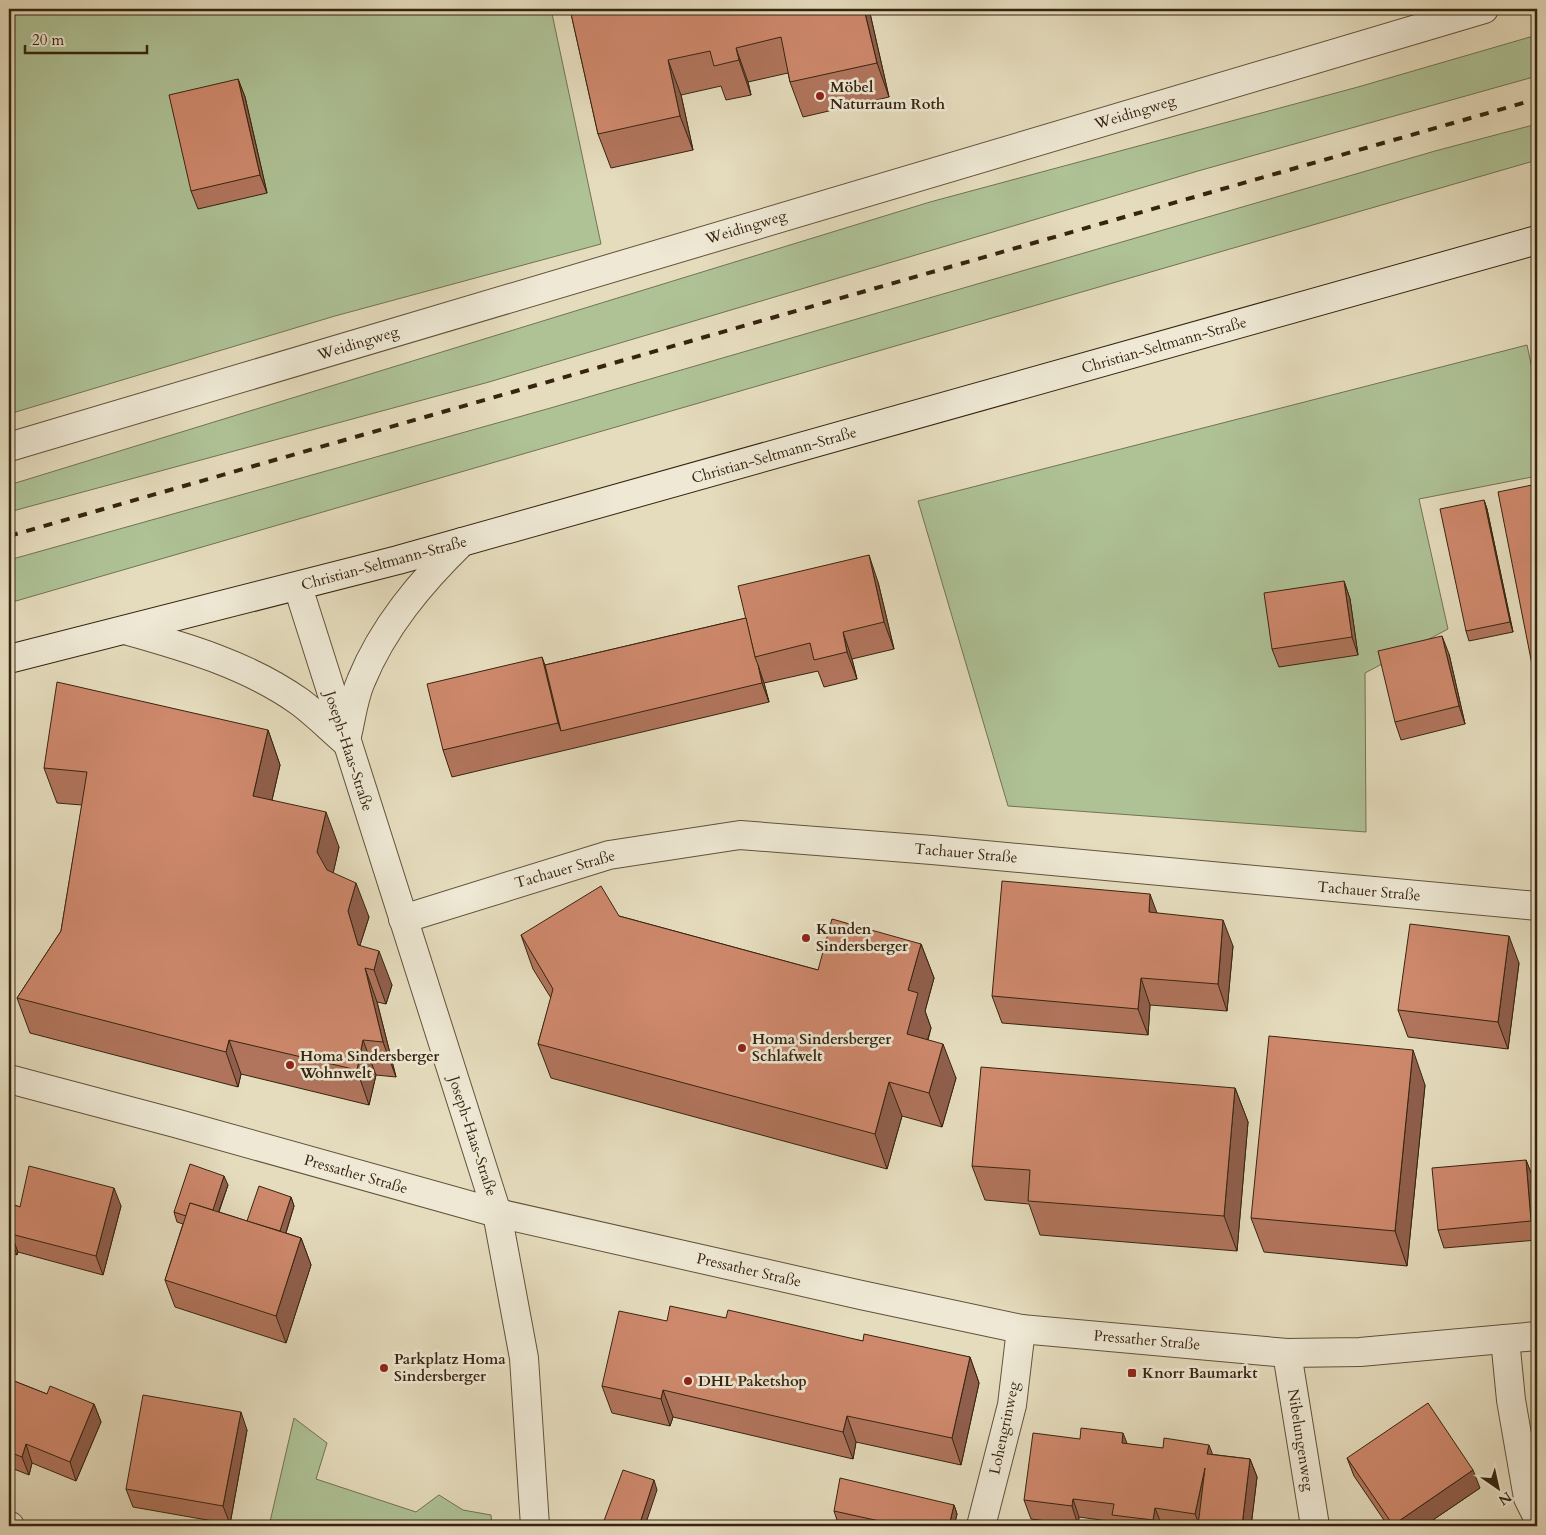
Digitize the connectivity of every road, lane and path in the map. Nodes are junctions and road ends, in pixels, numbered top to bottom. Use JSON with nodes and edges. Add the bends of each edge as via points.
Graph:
{"nodes":[{"id":1,"x":1484,"y":9,"type":"edge"},
{"id":2,"x":1537,"y":240,"type":"edge"},
{"id":3,"x":9,"y":447,"type":"edge"},
{"id":4,"x":462,"y":542,"type":"junction"},
{"id":5,"x":298,"y":587,"type":"junction"},
{"id":6,"x":125,"y":630,"type":"junction"},
{"id":7,"x":9,"y":659,"type":"edge"},
{"id":8,"x":346,"y":742,"type":"junction"},
{"id":9,"x":1537,"y":906,"type":"edge"},
{"id":10,"x":403,"y":919,"type":"junction"},
{"id":11,"x":9,"y":1079,"type":"edge"},
{"id":12,"x":497,"y":1213,"type":"junction"},
{"id":13,"x":1021,"y":1329,"type":"junction"},
{"id":14,"x":1537,"y":1336,"type":"edge"},
{"id":15,"x":1505,"y":1340,"type":"junction"},
{"id":16,"x":1286,"y":1353,"type":"junction"},
{"id":17,"x":1537,"y":1516,"type":"edge"},
{"id":18,"x":535,"y":1526,"type":"edge"},
{"id":19,"x":980,"y":1526,"type":"edge"},
{"id":20,"x":1316,"y":1526,"type":"edge"}],
"edges":[{"from":1,"to":3,"type":"street","name":"Weidingweg"},
{"from":2,"to":4,"type":"street","name":"Christian-Seltmann-Straße"},
{"from":4,"to":5,"type":"street","name":"Christian-Seltmann-Straße"},
{"from":4,"to":8,"type":"street","via":[[428,575],[384,636],[360,682]]},
{"from":5,"to":6,"type":"street","name":"Christian-Seltmann-Straße"},
{"from":5,"to":8,"type":"street","name":"Joseph-Haas-Straße"},
{"from":6,"to":7,"type":"street","name":"Christian-Seltmann-Straße"},
{"from":6,"to":8,"type":"street","via":[[205,653],[272,684],[301,702]]},
{"from":8,"to":10,"type":"street","name":"Joseph-Haas-Straße"},
{"from":9,"to":10,"type":"street","name":"Tachauer Straße","via":[[740,835],[609,855]]},
{"from":10,"to":12,"type":"street","name":"Joseph-Haas-Straße"},
{"from":11,"to":12,"type":"street","name":"Pressather Straße"},
{"from":12,"to":13,"type":"street","name":"Pressather Straße"},
{"from":12,"to":18,"type":"street","name":"Joseph-Haas-Straße","via":[[524,1358]]},
{"from":13,"to":16,"type":"street","name":"Pressather Straße"},
{"from":13,"to":19,"type":"street","name":"Lohengrinweg","via":[[1012,1406]]},
{"from":14,"to":15,"type":"street","name":"Pressather Straße"},
{"from":15,"to":16,"type":"street","name":"Pressather Straße","via":[[1360,1352]]},
{"from":15,"to":17,"type":"street","via":[[1511,1400],[1528,1498]]},
{"from":16,"to":20,"type":"street","name":"Nibelungenweg"}]}
